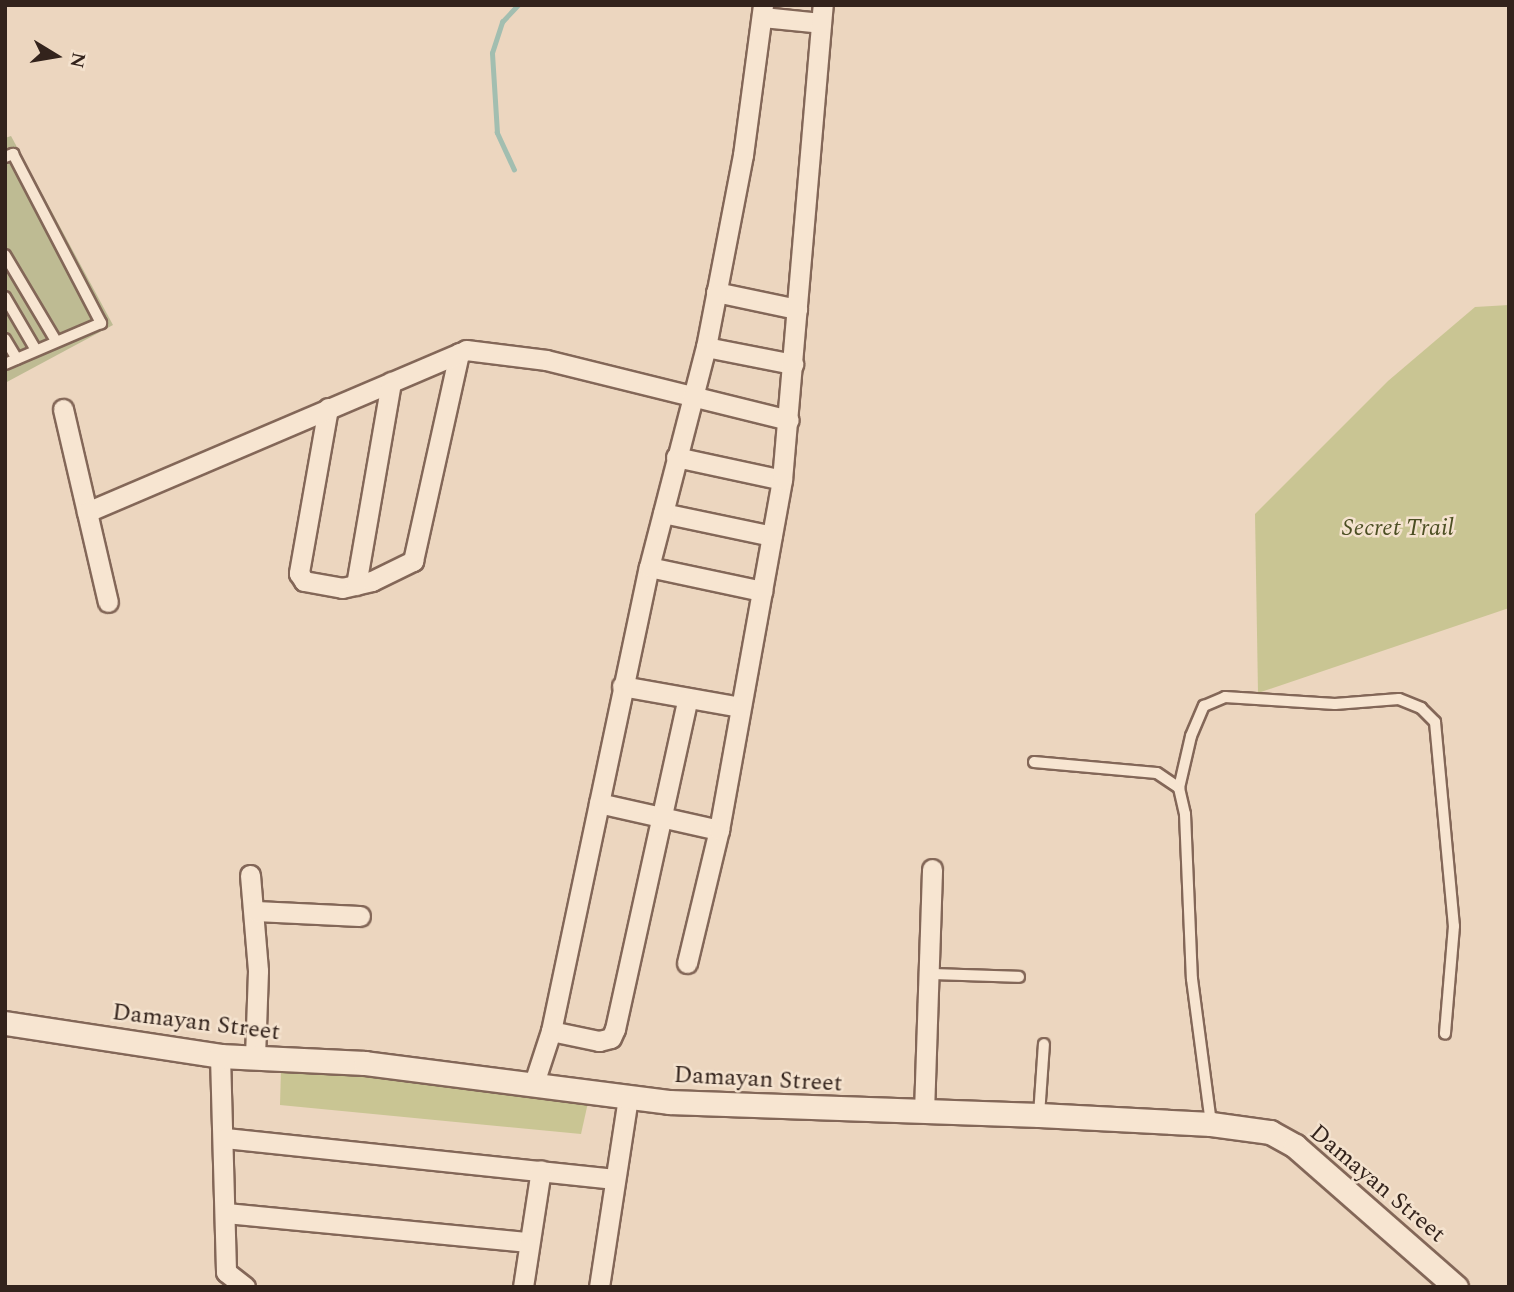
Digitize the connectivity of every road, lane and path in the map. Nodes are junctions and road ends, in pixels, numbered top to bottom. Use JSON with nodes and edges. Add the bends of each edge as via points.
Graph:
{"nodes":[{"id":1,"x":762,"y":11,"type":"edge"},
{"id":2,"x":822,"y":14,"type":"edge"},
{"id":3,"x":5,"y":158,"type":"edge"},
{"id":4,"x":5,"y":255,"type":"edge"},
{"id":5,"x":716,"y":292,"type":"junction"},
{"id":6,"x":5,"y":296,"type":"edge"},
{"id":7,"x":797,"y":309,"type":"junction"},
{"id":8,"x":5,"y":339,"type":"edge"},
{"id":9,"x":56,"y":341,"type":"junction"},
{"id":10,"x":706,"y":346,"type":"junction"},
{"id":11,"x":36,"y":350,"type":"junction"},
{"id":12,"x":460,"y":354,"type":"junction"},
{"id":13,"x":17,"y":359,"type":"junction"},
{"id":14,"x":5,"y":364,"type":"edge"},
{"id":15,"x":793,"y":364,"type":"junction"},
{"id":16,"x":391,"y":382,"type":"junction"},
{"id":17,"x":693,"y":396,"type":"junction"},
{"id":18,"x":328,"y":408,"type":"junction"},
{"id":19,"x":63,"y":409,"type":"dead end"},
{"id":20,"x":789,"y":420,"type":"junction"},
{"id":21,"x":676,"y":457,"type":"junction"},
{"id":22,"x":782,"y":480,"type":"junction"},
{"id":23,"x":87,"y":512,"type":"junction"},
{"id":24,"x":663,"y":513,"type":"junction"},
{"id":25,"x":772,"y":536,"type":"junction"},
{"id":26,"x":649,"y":567,"type":"junction"},
{"id":27,"x":356,"y":585,"type":"junction"},
{"id":28,"x":762,"y":590,"type":"junction"},
{"id":29,"x":108,"y":602,"type":"dead end"},
{"id":30,"x":622,"y":686,"type":"junction"},
{"id":31,"x":688,"y":698,"type":"junction"},
{"id":32,"x":740,"y":707,"type":"junction"},
{"id":33,"x":1034,"y":762,"type":"dead end"},
{"id":34,"x":1180,"y":788,"type":"junction"},
{"id":35,"x":599,"y":803,"type":"junction"},
{"id":36,"x":663,"y":818,"type":"junction"},
{"id":37,"x":719,"y":830,"type":"junction"},
{"id":38,"x":932,"y":869,"type":"dead end"},
{"id":39,"x":250,"y":874,"type":"dead end"},
{"id":40,"x":255,"y":911,"type":"junction"},
{"id":41,"x":360,"y":916,"type":"dead end"},
{"id":42,"x":687,"y":963,"type":"dead end"},
{"id":43,"x":930,"y":974,"type":"junction"},
{"id":44,"x":1019,"y":978,"type":"dead end"},
{"id":45,"x":5,"y":1023,"type":"edge"},
{"id":46,"x":551,"y":1031,"type":"junction"},
{"id":47,"x":1445,"y":1034,"type":"dead end"},
{"id":48,"x":1044,"y":1044,"type":"dead end"},
{"id":49,"x":220,"y":1056,"type":"junction"},
{"id":50,"x":254,"y":1059,"type":"junction"},
{"id":51,"x":534,"y":1083,"type":"junction"},
{"id":52,"x":628,"y":1097,"type":"junction"},
{"id":53,"x":924,"y":1112,"type":"junction"},
{"id":54,"x":1039,"y":1115,"type":"junction"},
{"id":55,"x":1211,"y":1124,"type":"junction"},
{"id":56,"x":225,"y":1138,"type":"junction"},
{"id":57,"x":541,"y":1170,"type":"junction"},
{"id":58,"x":615,"y":1179,"type":"junction"},
{"id":59,"x":226,"y":1213,"type":"junction"},
{"id":60,"x":529,"y":1242,"type":"junction"},
{"id":61,"x":245,"y":1287,"type":"edge"},
{"id":62,"x":523,"y":1287,"type":"edge"},
{"id":63,"x":599,"y":1287,"type":"edge"},
{"id":64,"x":1455,"y":1287,"type":"edge"}],
"edges":[{"from":1,"to":2,"type":"street"},
{"from":1,"to":5,"type":"street","via":[[743,155]]},
{"from":2,"to":7,"type":"street"},
{"from":3,"to":9,"type":"lane","via":[[13,154],[101,323]]},
{"from":4,"to":9,"type":"lane"},
{"from":5,"to":7,"type":"street"},
{"from":5,"to":10,"type":"street"},
{"from":6,"to":11,"type":"lane"},
{"from":7,"to":15,"type":"street"},
{"from":8,"to":13,"type":"lane"},
{"from":9,"to":11,"type":"lane"},
{"from":10,"to":15,"type":"street"},
{"from":10,"to":17,"type":"street"},
{"from":11,"to":13,"type":"lane"},
{"from":12,"to":16,"type":"street"},
{"from":12,"to":17,"type":"street","via":[[478,349],[533,358]]},
{"from":12,"to":27,"type":"street","via":[[413,561]]},
{"from":13,"to":14,"type":"lane"},
{"from":15,"to":20,"type":"street"},
{"from":16,"to":18,"type":"street"},
{"from":16,"to":27,"type":"street"},
{"from":17,"to":20,"type":"street"},
{"from":17,"to":21,"type":"street"},
{"from":18,"to":23,"type":"street"},
{"from":18,"to":27,"type":"street","via":[[299,573],[304,582],[342,588]]},
{"from":19,"to":23,"type":"street"},
{"from":20,"to":22,"type":"street"},
{"from":21,"to":22,"type":"street"},
{"from":21,"to":24,"type":"street"},
{"from":22,"to":25,"type":"street"},
{"from":23,"to":29,"type":"street"},
{"from":24,"to":25,"type":"street"},
{"from":24,"to":26,"type":"street"},
{"from":25,"to":28,"type":"street"},
{"from":26,"to":28,"type":"street"},
{"from":26,"to":30,"type":"street"},
{"from":28,"to":32,"type":"street"},
{"from":30,"to":31,"type":"street"},
{"from":30,"to":35,"type":"street"},
{"from":31,"to":32,"type":"street"},
{"from":31,"to":36,"type":"street"},
{"from":32,"to":37,"type":"street"},
{"from":33,"to":34,"type":"lane","via":[[1157,773]]},
{"from":34,"to":47,"type":"lane","via":[[1191,736],[1204,706],[1225,696],[1335,704],[1399,699],[1421,708],[1435,722],[1454,926]]},
{"from":34,"to":55,"type":"lane","via":[[1192,979]]},
{"from":35,"to":36,"type":"street"},
{"from":35,"to":46,"type":"street"},
{"from":36,"to":37,"type":"street"},
{"from":36,"to":46,"type":"street","via":[[611,1038],[587,1041]]},
{"from":37,"to":42,"type":"street"},
{"from":38,"to":43,"type":"street"},
{"from":39,"to":40,"type":"street"},
{"from":40,"to":41,"type":"street"},
{"from":40,"to":50,"type":"street","via":[[258,998]]},
{"from":43,"to":44,"type":"lane"},
{"from":43,"to":53,"type":"street"},
{"from":45,"to":49,"type":"street","name":"Damayan Street"},
{"from":46,"to":51,"type":"street"},
{"from":48,"to":54,"type":"lane"},
{"from":49,"to":50,"type":"street","name":"Damayan Street"},
{"from":49,"to":56,"type":"street"},
{"from":50,"to":51,"type":"street","name":"Damayan Street","via":[[365,1063]]},
{"from":51,"to":52,"type":"street","name":"Damayan Street"},
{"from":52,"to":53,"type":"street","name":"Damayan Street","via":[[809,1110]]},
{"from":52,"to":58,"type":"street"},
{"from":53,"to":54,"type":"street","name":"Damayan Street"},
{"from":54,"to":55,"type":"street","name":"Damayan Street"},
{"from":55,"to":64,"type":"street","name":"Damayan Street","via":[[1270,1132],[1295,1146]]},
{"from":56,"to":57,"type":"street"},
{"from":56,"to":59,"type":"street"},
{"from":57,"to":58,"type":"street"},
{"from":57,"to":60,"type":"street"},
{"from":58,"to":63,"type":"street"},
{"from":59,"to":60,"type":"street"},
{"from":59,"to":61,"type":"street","via":[[226,1272]]},
{"from":60,"to":62,"type":"street"}]}
